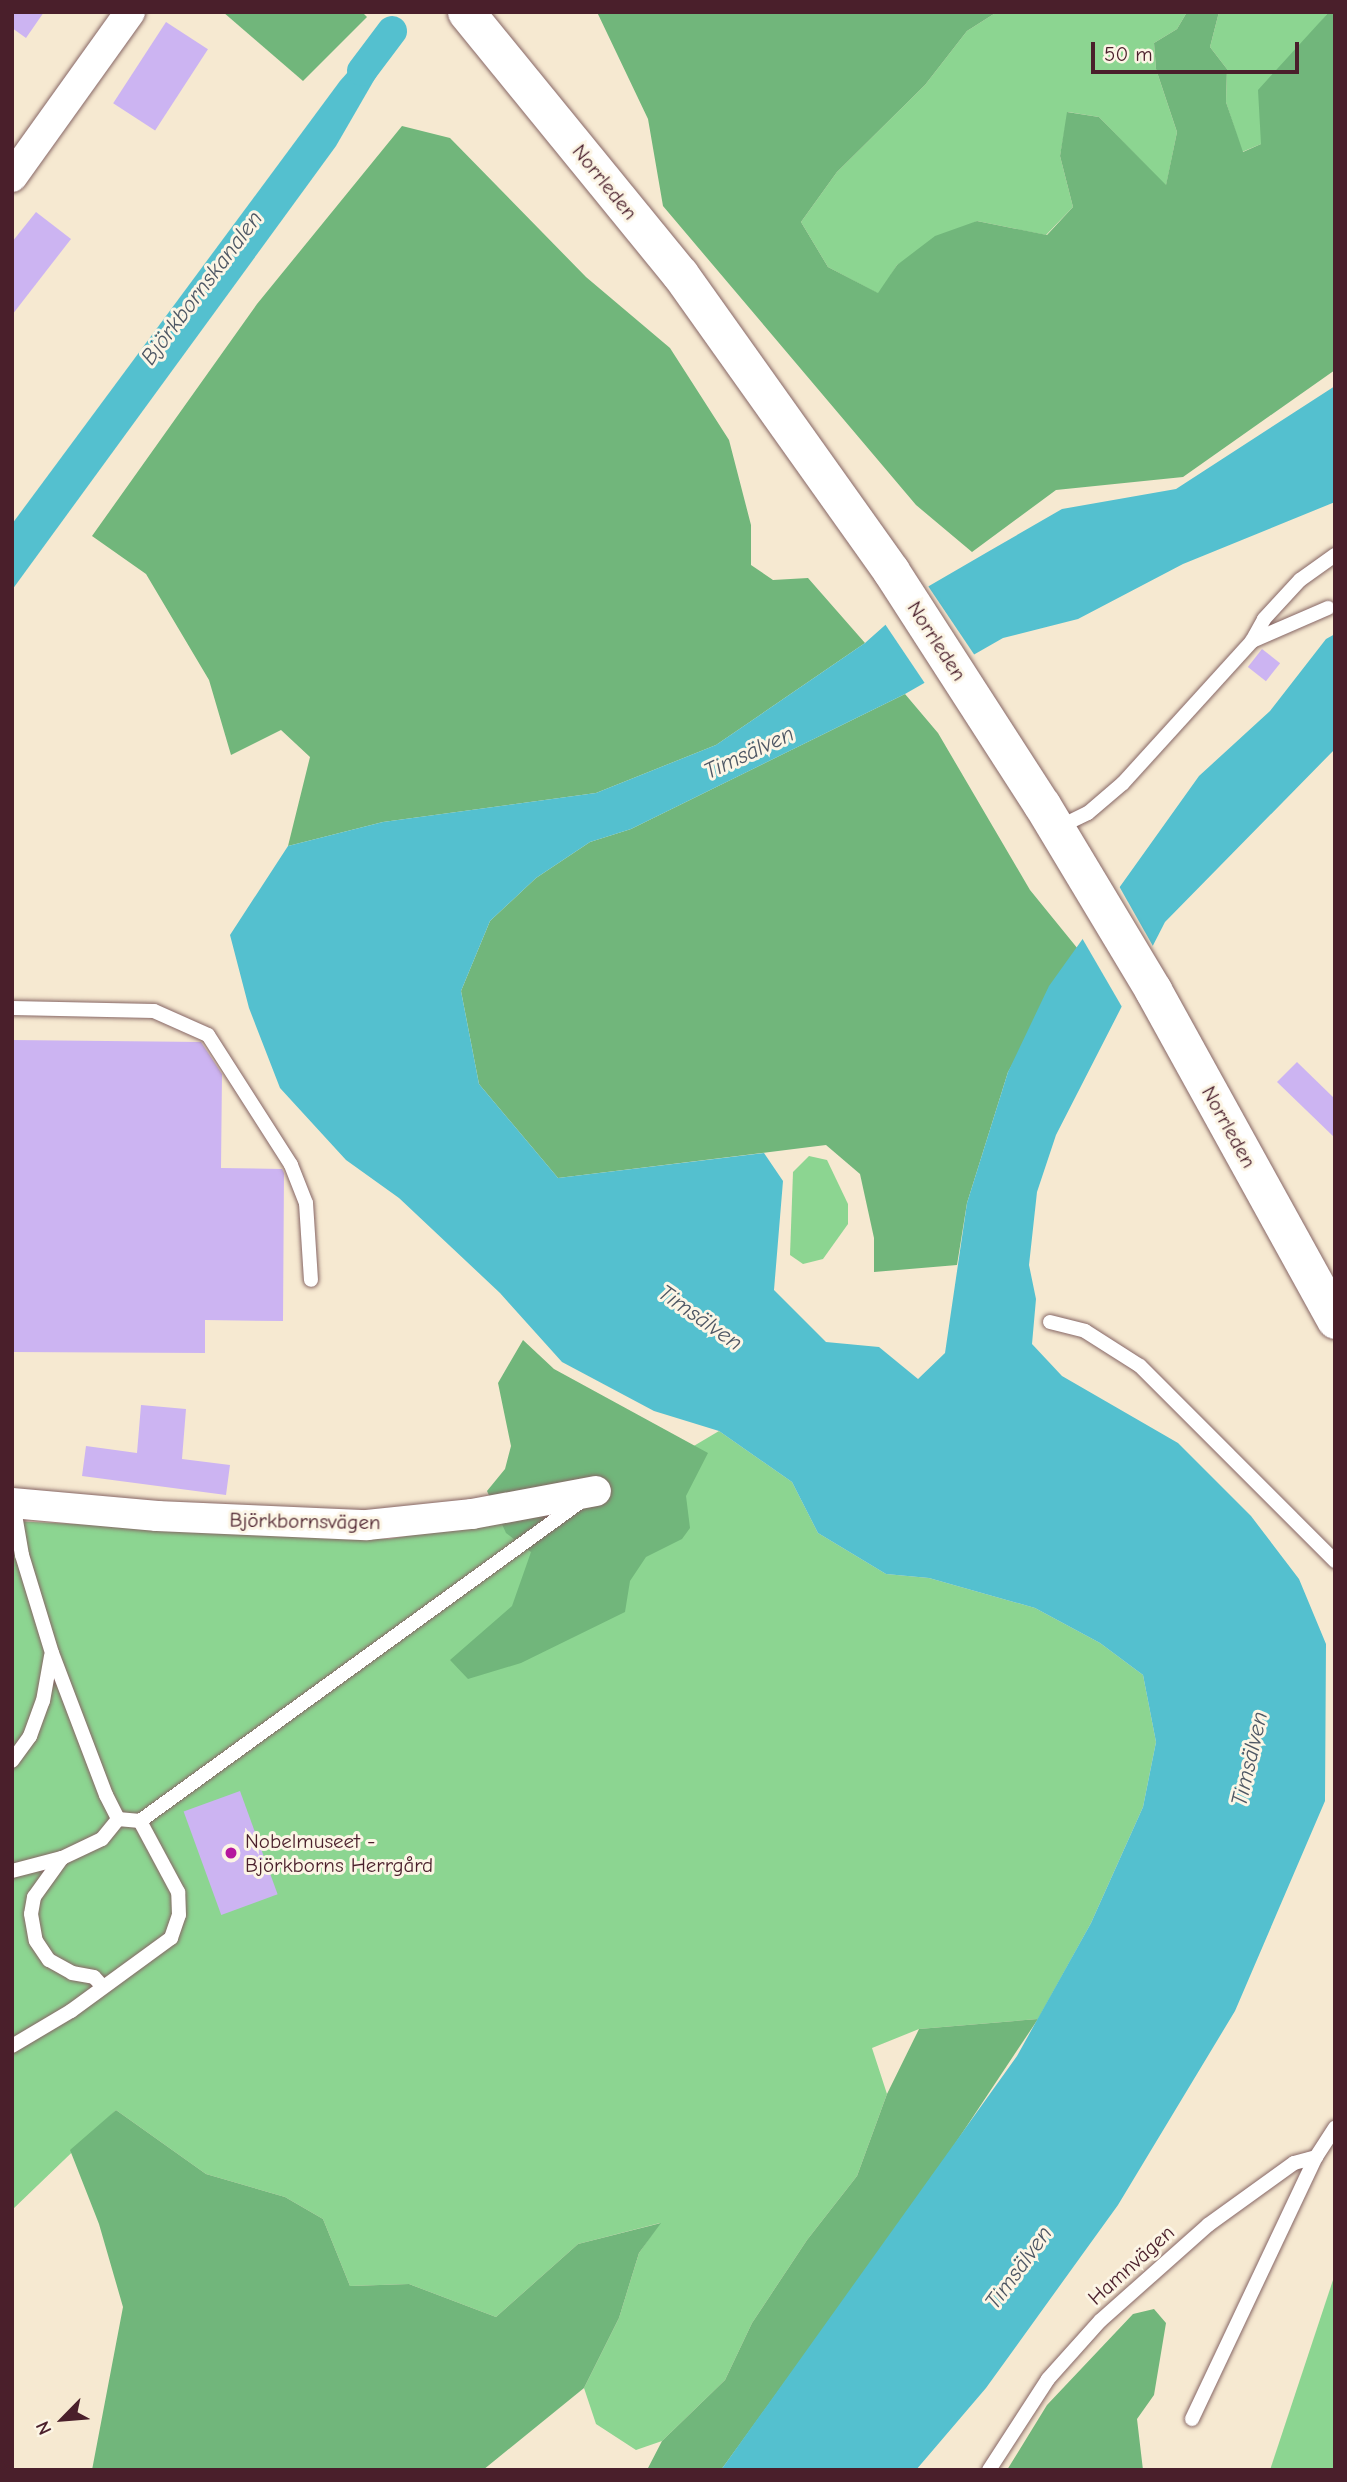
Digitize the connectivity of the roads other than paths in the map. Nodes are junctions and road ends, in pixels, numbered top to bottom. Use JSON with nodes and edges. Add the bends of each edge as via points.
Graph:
{"nodes":[{"id":1,"x":130,"y":12,"type":"edge"},
{"id":2,"x":466,"y":12,"type":"edge"},
{"id":3,"x":12,"y":177,"type":"edge"},
{"id":4,"x":1335,"y":555,"type":"edge"},
{"id":5,"x":1328,"y":608,"type":"dead end"},
{"id":6,"x":1252,"y":641,"type":"junction"},
{"id":7,"x":1056,"y":829,"type":"junction"},
{"id":8,"x":12,"y":1008,"type":"edge"},
{"id":9,"x":311,"y":1280,"type":"dead end"},
{"id":10,"x":1335,"y":1320,"type":"edge"},
{"id":11,"x":1050,"y":1322,"type":"dead end"},
{"id":12,"x":596,"y":1491,"type":"joint"},
{"id":13,"x":13,"y":1503,"type":"edge"},
{"id":14,"x":1335,"y":1561,"type":"edge"},
{"id":15,"x":52,"y":1653,"type":"junction"},
{"id":16,"x":12,"y":1761,"type":"edge"},
{"id":17,"x":118,"y":1819,"type":"junction"},
{"id":18,"x":140,"y":1821,"type":"junction"},
{"id":19,"x":62,"y":1858,"type":"junction"},
{"id":20,"x":12,"y":1871,"type":"edge"},
{"id":21,"x":102,"y":1986,"type":"junction"},
{"id":22,"x":12,"y":2046,"type":"edge"},
{"id":23,"x":1335,"y":2128,"type":"edge"},
{"id":24,"x":1316,"y":2157,"type":"junction"},
{"id":25,"x":1192,"y":2419,"type":"dead end"},
{"id":26,"x":989,"y":2470,"type":"edge"}],
"edges":[{"from":1,"to":3,"type":"street"},
{"from":2,"to":7,"type":"street","name":"Norrleden","via":[[680,274],[891,571]]},
{"from":4,"to":6,"type":"lane","via":[[1300,580],[1264,619]]},
{"from":5,"to":6,"type":"lane"},
{"from":6,"to":7,"type":"lane","via":[[1123,783],[1088,813]]},
{"from":7,"to":10,"type":"street","name":"Norrleden","via":[[1153,990]]},
{"from":8,"to":9,"type":"lane","via":[[154,1011],[208,1035],[290,1165],[306,1203]]},
{"from":11,"to":14,"type":"lane","via":[[1086,1331],[1140,1366]]},
{"from":12,"to":13,"type":"street","name":"Björkbornsvägen","via":[[472,1514],[367,1525],[157,1516]]},
{"from":12,"to":18,"type":"lane"},
{"from":13,"to":15,"type":"lane","via":[[22,1555]]},
{"from":15,"to":16,"type":"lane","via":[[30,1737]]},
{"from":15,"to":17,"type":"lane"},
{"from":17,"to":18,"type":"lane"},
{"from":17,"to":19,"type":"lane","via":[[102,1839]]},
{"from":18,"to":21,"type":"lane","via":[[169,1867],[178,1892],[179,1915],[171,1938],[153,1955]]},
{"from":19,"to":20,"type":"lane"},
{"from":19,"to":21,"type":"lane","via":[[34,1897],[31,1914],[36,1941],[49,1960],[72,1973],[94,1977]]},
{"from":21,"to":22,"type":"lane","via":[[71,2011]]},
{"from":23,"to":24,"type":"lane"},
{"from":24,"to":25,"type":"lane"},
{"from":24,"to":26,"type":"lane","name":"Hamnvägen","via":[[1294,2163],[1137,2285],[1048,2379]]}]}
